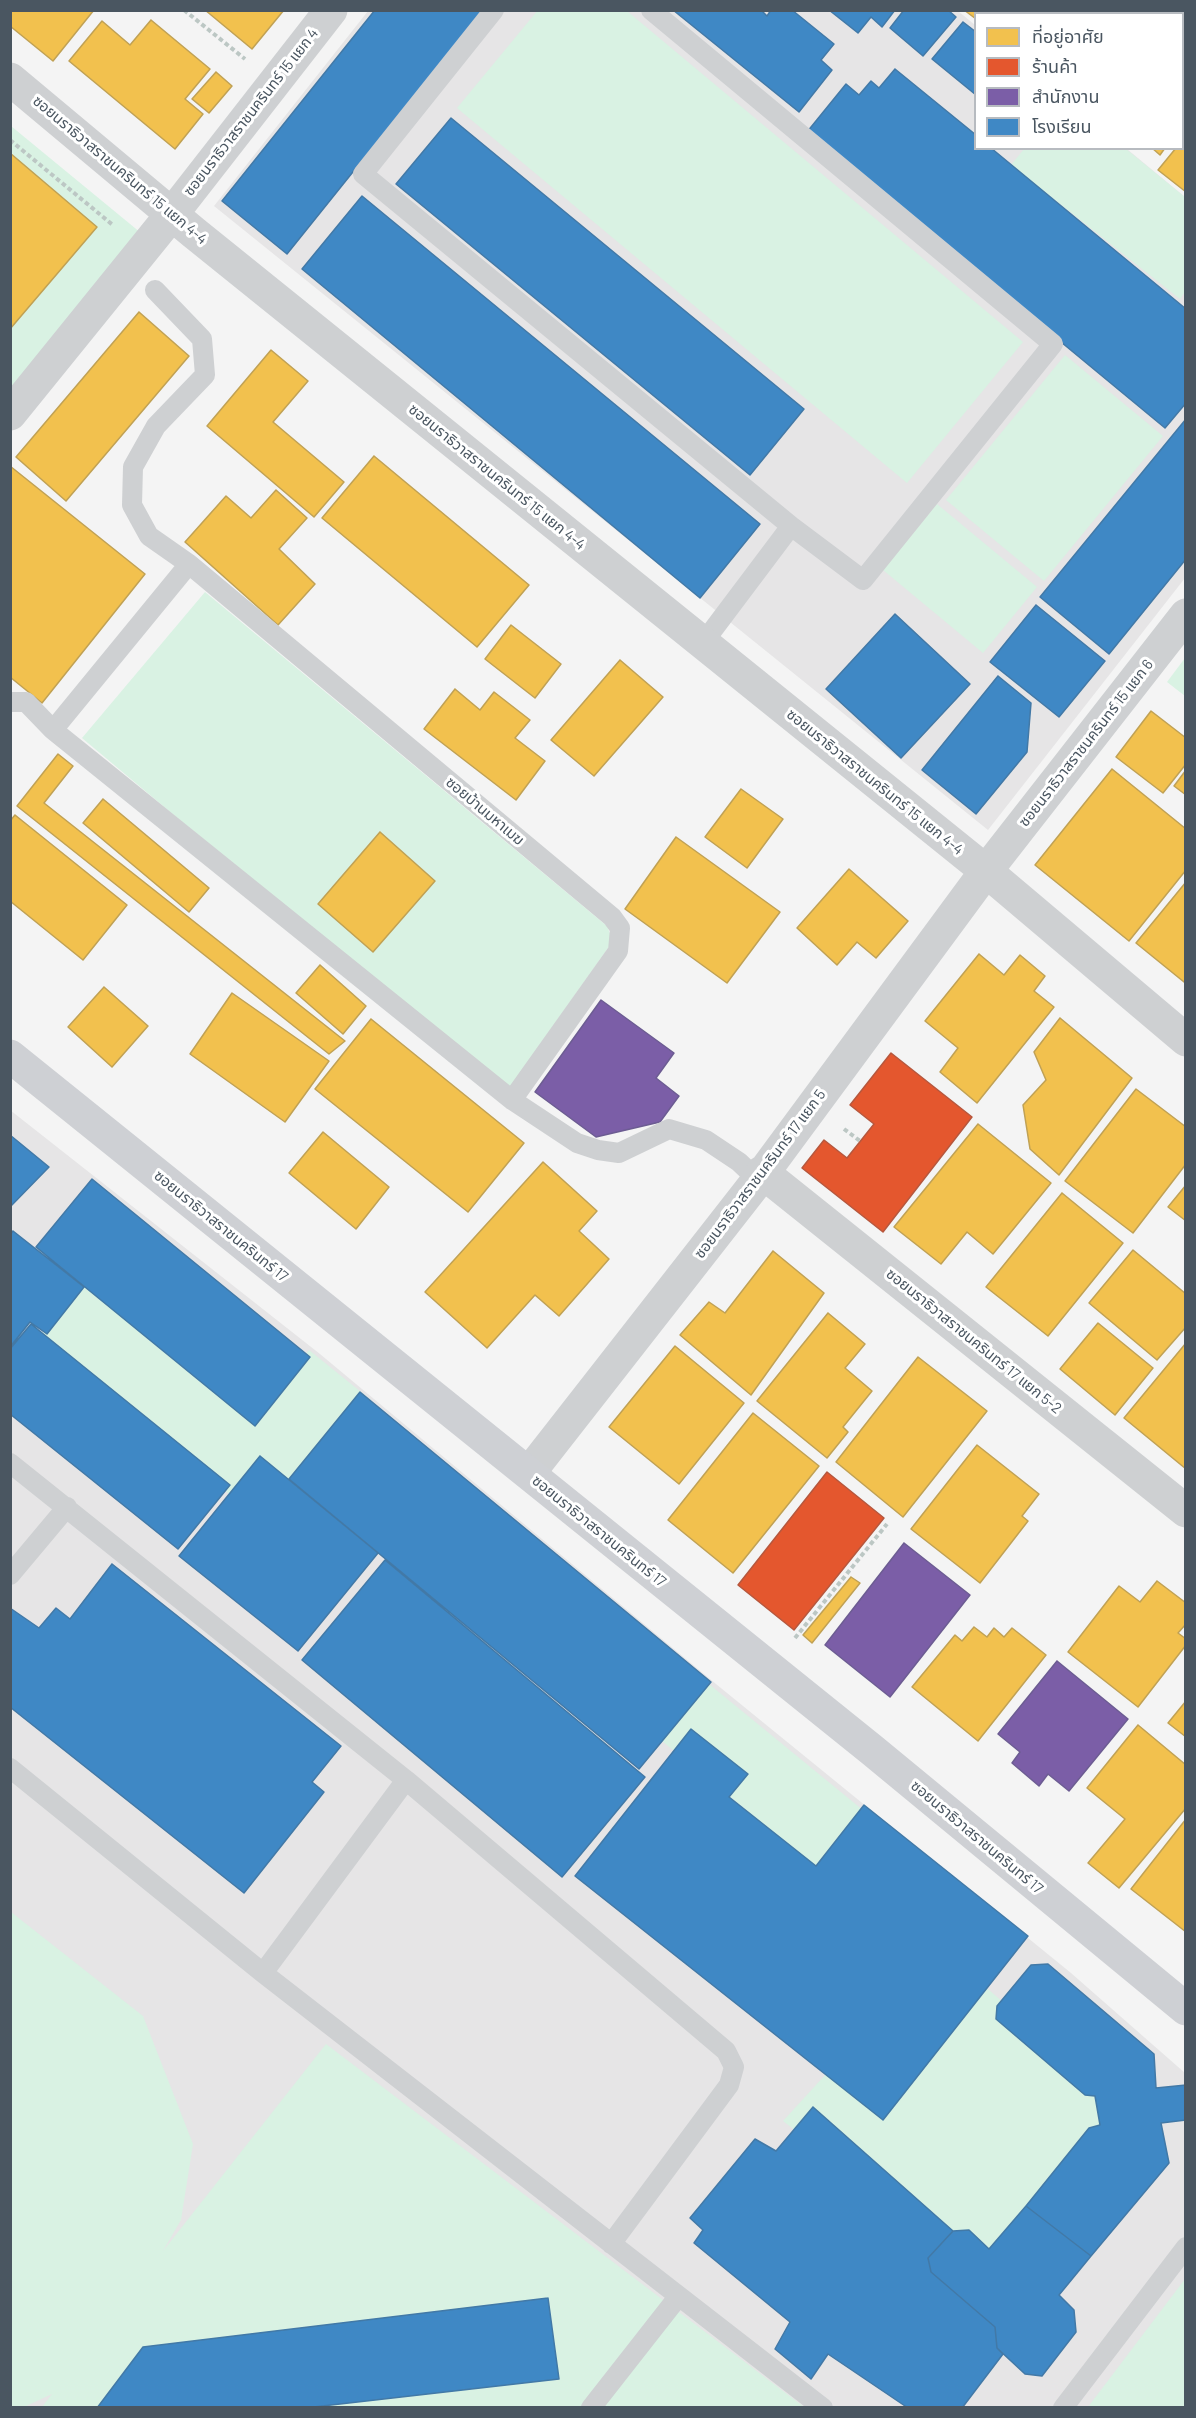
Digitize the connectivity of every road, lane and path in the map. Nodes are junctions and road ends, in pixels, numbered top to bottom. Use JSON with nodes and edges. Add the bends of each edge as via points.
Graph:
{"nodes":[{"id":1,"x":184,"y":10,"type":"edge"},
{"id":2,"x":331,"y":10,"type":"edge"},
{"id":3,"x":494,"y":10,"type":"edge"},
{"id":4,"x":651,"y":10,"type":"edge"},
{"id":5,"x":254,"y":66,"type":"dead end"},
{"id":6,"x":10,"y":79,"type":"edge"},
{"id":7,"x":10,"y":140,"type":"edge"},
{"id":8,"x":172,"y":214,"type":"junction"},
{"id":9,"x":116,"y":228,"type":"dead end"},
{"id":10,"x":155,"y":290,"type":"dead end"},
{"id":11,"x":10,"y":414,"type":"edge"},
{"id":12,"x":791,"y":526,"type":"junction"},
{"id":13,"x":189,"y":564,"type":"junction"},
{"id":14,"x":1185,"y":615,"type":"edge"},
{"id":15,"x":703,"y":643,"type":"junction"},
{"id":16,"x":10,"y":702,"type":"edge"},
{"id":17,"x":53,"y":730,"type":"junction"},
{"id":18,"x":986,"y":871,"type":"junction"},
{"id":19,"x":1185,"y":1040,"type":"edge"},
{"id":20,"x":10,"y":1056,"type":"edge"},
{"id":21,"x":512,"y":1100,"type":"junction"},
{"id":22,"x":760,"y":1176,"type":"junction"},
{"id":23,"x":10,"y":1463,"type":"edge"},
{"id":24,"x":529,"y":1473,"type":"junction"},
{"id":25,"x":67,"y":1507,"type":"junction"},
{"id":26,"x":1185,"y":1511,"type":"edge"},
{"id":27,"x":886,"y":1524,"type":"dead end"},
{"id":28,"x":10,"y":1575,"type":"edge"},
{"id":29,"x":795,"y":1638,"type":"dead end"},
{"id":30,"x":10,"y":1768,"type":"edge"},
{"id":31,"x":406,"y":1780,"type":"junction"},
{"id":32,"x":263,"y":1973,"type":"junction"},
{"id":33,"x":1185,"y":2009,"type":"edge"},
{"id":34,"x":611,"y":2244,"type":"junction"},
{"id":35,"x":1185,"y":2247,"type":"edge"},
{"id":36,"x":678,"y":2297,"type":"junction"},
{"id":37,"x":591,"y":2408,"type":"edge"},
{"id":38,"x":823,"y":2408,"type":"edge"},
{"id":39,"x":1064,"y":2408,"type":"edge"}],
"edges":[{"from":1,"to":5,"type":"path"},
{"from":2,"to":8,"type":"street","name":"ซอยนราธิวาสราชนครินทร์ 15 แยก 4"},
{"from":3,"to":12,"type":"lane","via":[[363,174]]},
{"from":4,"to":12,"type":"lane","via":[[1053,344],[863,580]]},
{"from":6,"to":8,"type":"street","name":"ซอยนราธิวาสราชนครินทร์ 15 แยก 4-4"},
{"from":7,"to":9,"type":"path"},
{"from":8,"to":11,"type":"street","name":"ซอยนราธิวาสราชนครินทร์ 15 แยก 4"},
{"from":8,"to":15,"type":"street","name":"ซอยนราธิวาสราชนครินทร์ 15 แยก 4-4"},
{"from":10,"to":13,"type":"lane","name":"ซอยบ้านมหาเมฆ","via":[[202,339],[205,375],[156,426],[133,467],[132,505],[149,536]]},
{"from":12,"to":15,"type":"lane"},
{"from":13,"to":17,"type":"lane"},
{"from":13,"to":21,"type":"lane","name":"ซอยบ้านมหาเมฆ","via":[[620,928],[618,951]]},
{"from":14,"to":18,"type":"street","name":"ซอยนราธิวาสราชนครินทร์ 15 แยก 6"},
{"from":15,"to":18,"type":"street","name":"ซอยนราธิวาสราชนครินทร์ 15 แยก 4-4"},
{"from":16,"to":17,"type":"lane","via":[[26,702]]},
{"from":17,"to":21,"type":"lane"},
{"from":18,"to":19,"type":"street","name":"ซอยนราธิวาสราชนครินทร์ 15 แยก 4-4"},
{"from":18,"to":22,"type":"street","name":"ซอยนราธิวาสราชนครินทร์ 17 แยก 5"},
{"from":20,"to":24,"type":"street","name":"ซอยนราธิวาสราชนครินทร์ 17"},
{"from":21,"to":22,"type":"lane","via":[[577,1143],[598,1150],[619,1153],[669,1129],[706,1140]]},
{"from":22,"to":24,"type":"street","name":"ซอยนราธิวาสราชนครินทร์ 17 แยก 5"},
{"from":22,"to":26,"type":"street","name":"ซอยนราธิวาสราชนครินทร์ 17 แยก 5-2"},
{"from":23,"to":25,"type":"lane"},
{"from":24,"to":33,"type":"street","name":"ซอยนราธิวาสราชนครินทร์ 17"},
{"from":25,"to":28,"type":"lane"},
{"from":25,"to":31,"type":"lane"},
{"from":27,"to":29,"type":"path"},
{"from":30,"to":32,"type":"lane"},
{"from":31,"to":32,"type":"lane"},
{"from":31,"to":34,"type":"lane","via":[[732,2059],[734,2073],[729,2085]]},
{"from":32,"to":34,"type":"lane"},
{"from":34,"to":36,"type":"lane"},
{"from":35,"to":39,"type":"lane"},
{"from":36,"to":37,"type":"lane"},
{"from":36,"to":38,"type":"lane"}]}
